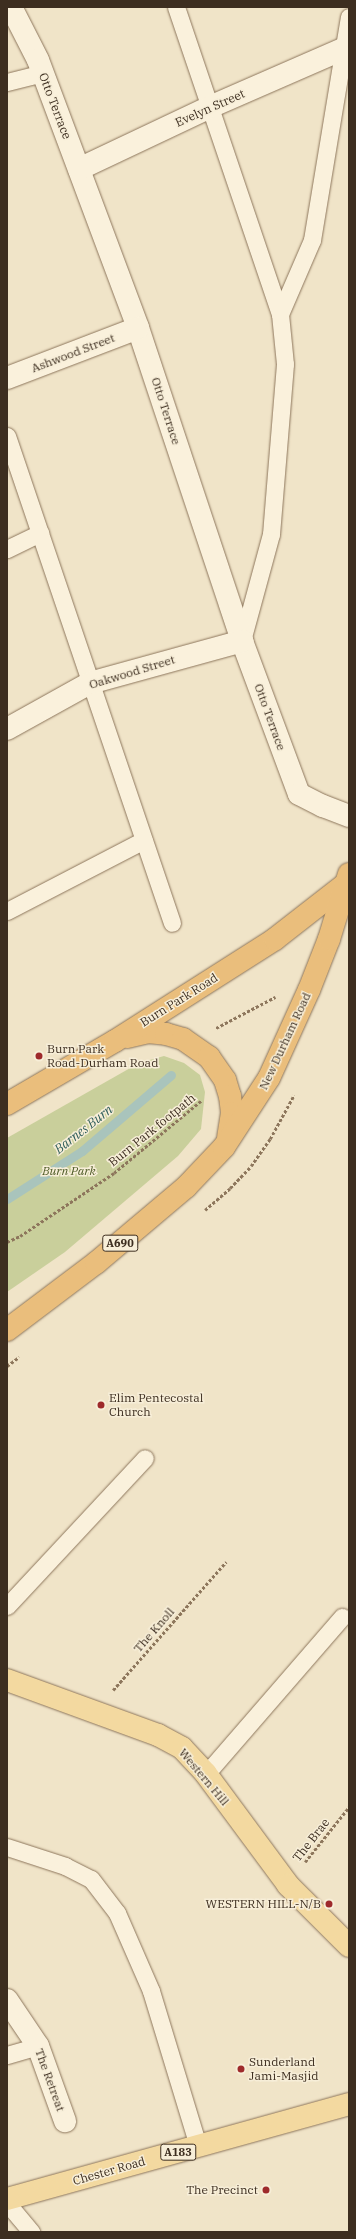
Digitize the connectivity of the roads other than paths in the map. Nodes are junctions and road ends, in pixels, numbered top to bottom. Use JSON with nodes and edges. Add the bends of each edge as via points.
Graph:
{"nodes":[{"id":1,"x":11,"y":7,"type":"edge"},
{"id":2,"x":176,"y":7,"type":"edge"},
{"id":3,"x":349,"y":17,"type":"edge"},
{"id":4,"x":343,"y":49,"type":"junction"},
{"id":5,"x":43,"y":73,"type":"junction"},
{"id":6,"x":7,"y":82,"type":"edge"},
{"id":7,"x":210,"y":108,"type":"junction"},
{"id":8,"x":79,"y":169,"type":"junction"},
{"id":9,"x":280,"y":314,"type":"junction"},
{"id":10,"x":138,"y":328,"type":"junction"},
{"id":11,"x":7,"y":378,"type":"edge"},
{"id":12,"x":7,"y":436,"type":"edge"},
{"id":13,"x":40,"y":532,"type":"junction"},
{"id":14,"x":7,"y":549,"type":"edge"},
{"id":15,"x":242,"y":641,"type":"junction"},
{"id":16,"x":90,"y":683,"type":"junction"},
{"id":17,"x":7,"y":729,"type":"edge"},
{"id":18,"x":349,"y":816,"type":"edge"},
{"id":19,"x":144,"y":840,"type":"junction"},
{"id":20,"x":346,"y":879,"type":"edge"},
{"id":21,"x":7,"y":911,"type":"edge"},
{"id":22,"x":172,"y":923,"type":"dead end"},
{"id":23,"x":115,"y":1041,"type":"junction"},
{"id":24,"x":7,"y":1104,"type":"edge"},
{"id":25,"x":224,"y":1147,"type":"junction"},
{"id":26,"x":7,"y":1330,"type":"edge"},
{"id":27,"x":145,"y":1458,"type":"dead end"},
{"id":28,"x":7,"y":1606,"type":"edge"},
{"id":29,"x":342,"y":1617,"type":"dead end"},
{"id":30,"x":7,"y":1680,"type":"edge"},
{"id":31,"x":206,"y":1774,"type":"junction"},
{"id":32,"x":7,"y":1847,"type":"edge"},
{"id":33,"x":349,"y":1946,"type":"edge"},
{"id":34,"x":7,"y":2000,"type":"edge"},
{"id":35,"x":38,"y":2046,"type":"junction"},
{"id":36,"x":7,"y":2055,"type":"edge"},
{"id":37,"x":349,"y":2104,"type":"edge"},
{"id":38,"x":65,"y":2121,"type":"dead end"},
{"id":39,"x":198,"y":2146,"type":"junction"},
{"id":40,"x":7,"y":2199,"type":"edge"},
{"id":41,"x":7,"y":2203,"type":"edge"},
{"id":42,"x":31,"y":2232,"type":"edge"}],
"edges":[{"from":1,"to":5,"type":"street","name":"Otto Terrace"},
{"from":2,"to":7,"type":"lane"},
{"from":3,"to":4,"type":"lane"},
{"from":4,"to":7,"type":"street","name":"Evelyn Street"},
{"from":4,"to":9,"type":"lane","via":[[312,240]]},
{"from":5,"to":6,"type":"lane"},
{"from":5,"to":8,"type":"street","name":"Otto Terrace"},
{"from":7,"to":8,"type":"street","name":"Evelyn Street"},
{"from":7,"to":9,"type":"lane"},
{"from":8,"to":10,"type":"street","name":"Otto Terrace"},
{"from":9,"to":15,"type":"lane","via":[[285,364],[271,534]]},
{"from":10,"to":11,"type":"street","name":"Ashwood Street"},
{"from":10,"to":15,"type":"street","name":"Otto Terrace"},
{"from":12,"to":13,"type":"lane"},
{"from":13,"to":14,"type":"lane"},
{"from":13,"to":16,"type":"lane"},
{"from":15,"to":16,"type":"street","name":"Oakwood Street"},
{"from":15,"to":18,"type":"street","name":"Otto Terrace","via":[[299,794]]},
{"from":16,"to":17,"type":"street","name":"Oakwood Street"},
{"from":16,"to":19,"type":"lane"},
{"from":19,"to":21,"type":"lane"},
{"from":19,"to":22,"type":"lane"},
{"from":20,"to":23,"type":"highway","name":"Burn Park Road","number":"A690","via":[[275,939]]},
{"from":20,"to":25,"type":"highway","name":"New Durham Road","number":"A690","via":[[329,939],[269,1078]]},
{"from":23,"to":24,"type":"highway","name":"Burn Park Road","number":"A690"},
{"from":23,"to":25,"type":"highway","number":"A690","via":[[148,1032],[172,1036],[198,1048],[209,1057],[225,1080],[230,1096],[230,1131]]},
{"from":25,"to":26,"type":"highway","name":"New Durham Road","number":"A690","via":[[180,1192],[96,1263]]},
{"from":27,"to":28,"type":"lane"},
{"from":29,"to":31,"type":"lane"},
{"from":30,"to":31,"type":"main road","name":"Western Hill","via":[[158,1735],[182,1748]]},
{"from":31,"to":33,"type":"main road","name":"Western Hill","via":[[288,1885]]},
{"from":32,"to":39,"type":"lane","via":[[65,1866],[91,1879],[117,1913],[151,1991]]},
{"from":34,"to":35,"type":"street","name":"The Retreat"},
{"from":35,"to":36,"type":"lane"},
{"from":35,"to":38,"type":"street","name":"The Retreat"},
{"from":37,"to":39,"type":"main road","name":"Chester Road","number":"A183"},
{"from":39,"to":40,"type":"main road","name":"Chester Road","number":"A183"},
{"from":41,"to":42,"type":"lane"}]}
